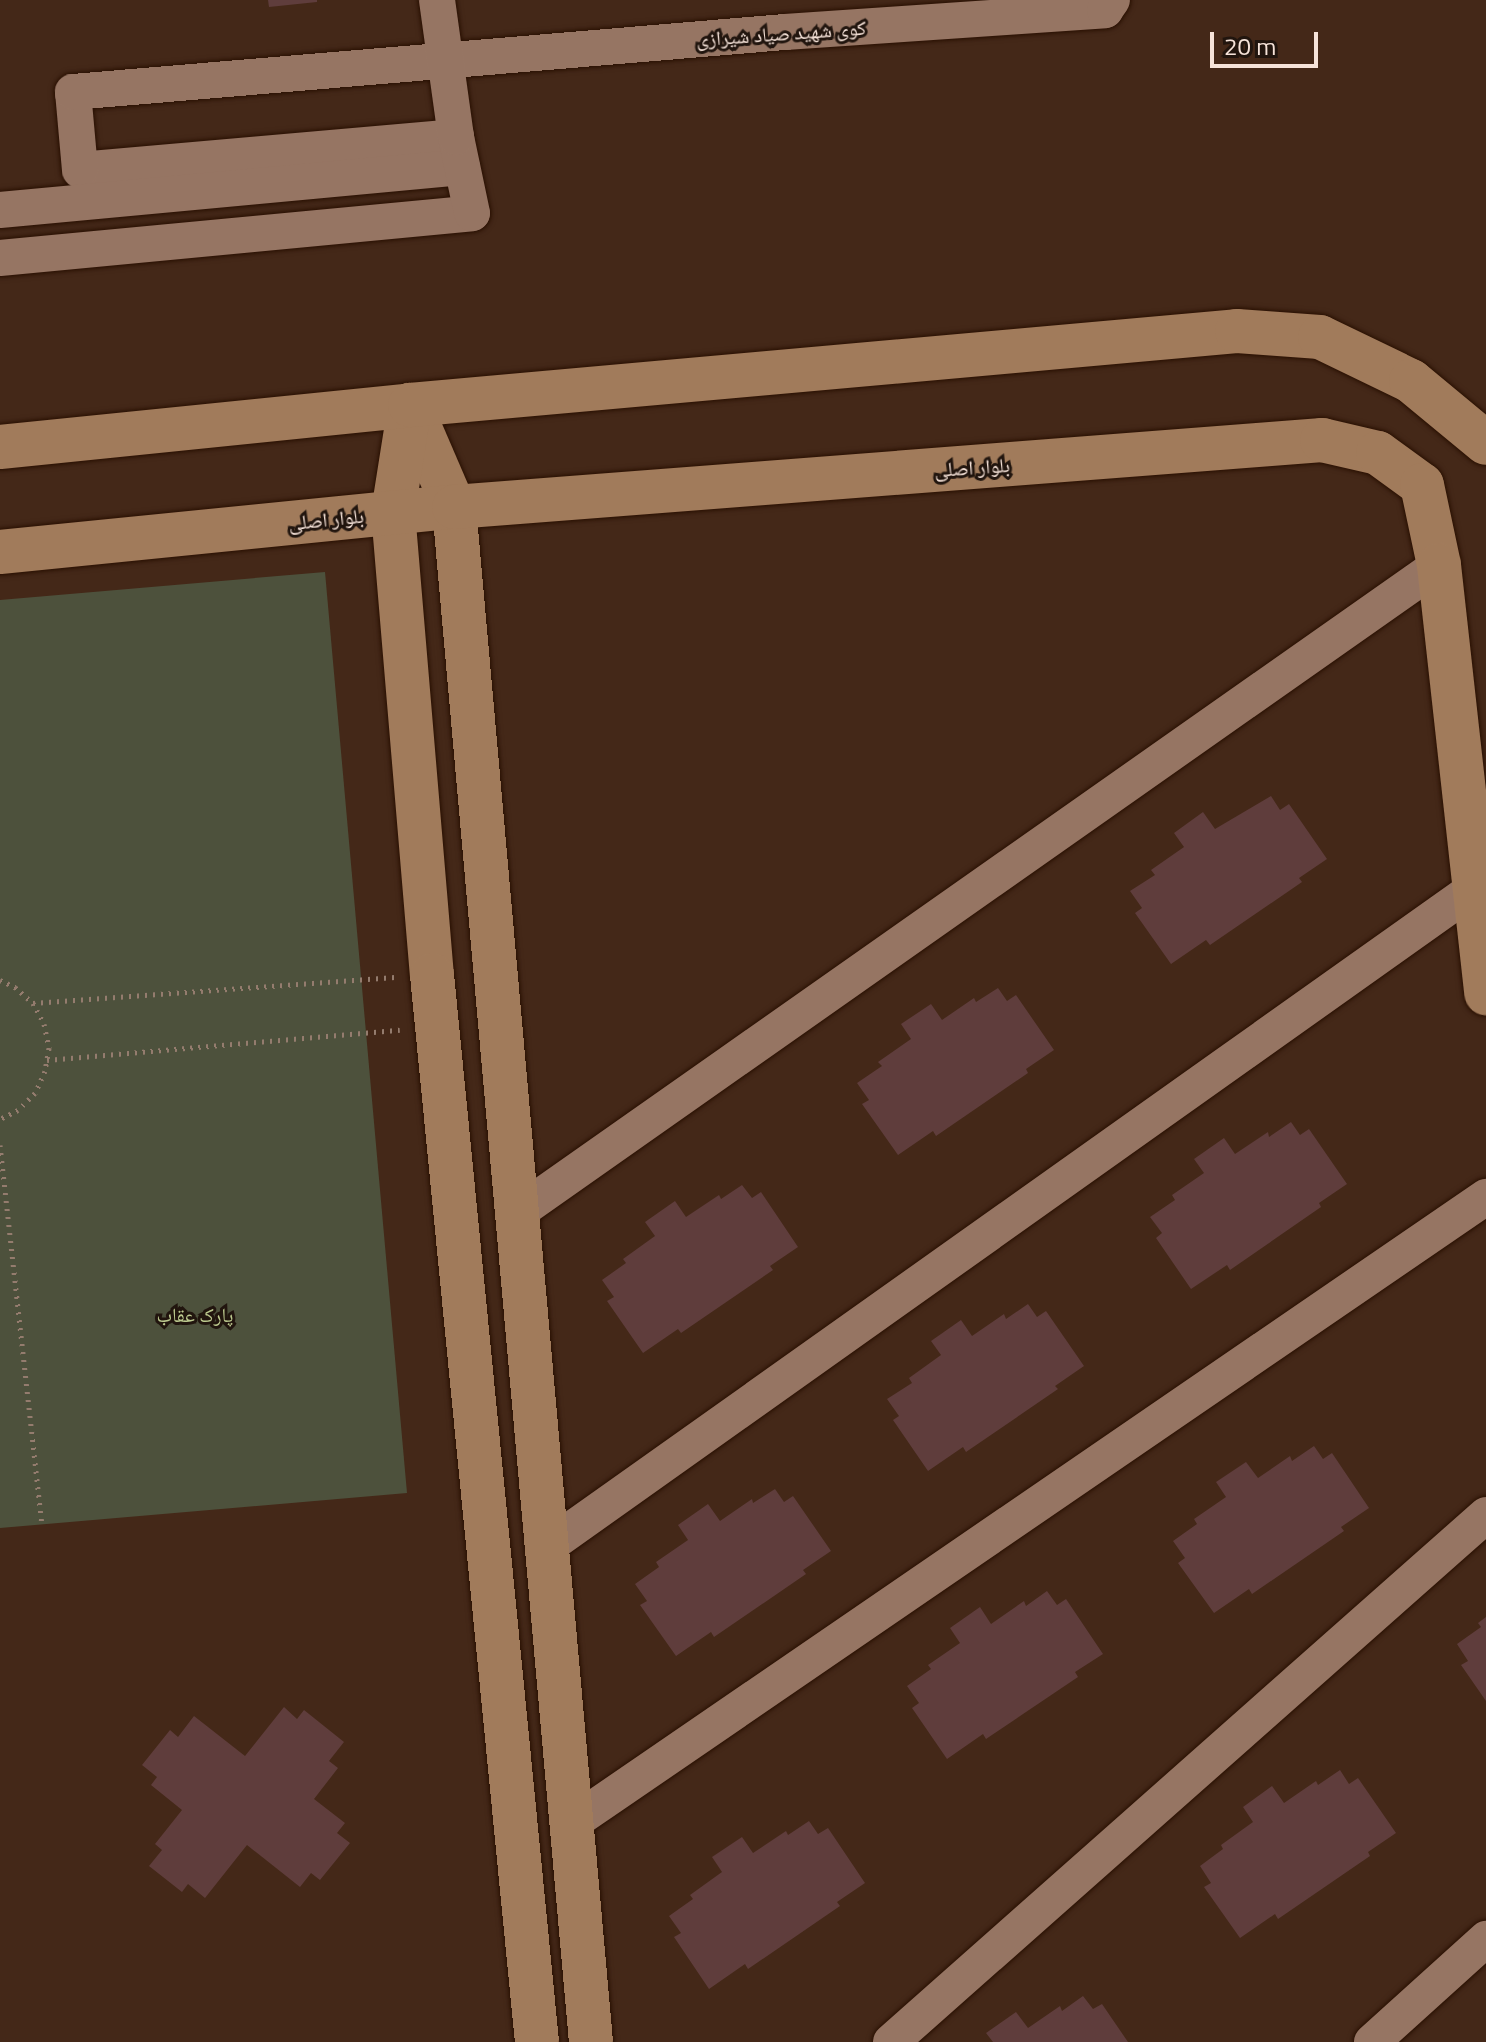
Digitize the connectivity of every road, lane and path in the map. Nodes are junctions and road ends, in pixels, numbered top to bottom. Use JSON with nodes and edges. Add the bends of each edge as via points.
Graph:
{"nodes":[{"id":1,"x":437,"y":0,"type":"edge"},
{"id":2,"x":1112,"y":0,"type":"edge"},
{"id":3,"x":783,"y":16,"type":"edge"},
{"id":4,"x":444,"y":59,"type":"junction"},
{"id":5,"x":459,"y":152,"type":"junction"},
{"id":6,"x":59,"y":205,"type":"junction"},
{"id":7,"x":0,"y":210,"type":"edge"},
{"id":8,"x":65,"y":252,"type":"junction"},
{"id":9,"x":0,"y":258,"type":"edge"},
{"id":10,"x":410,"y":405,"type":"junction"},
{"id":11,"x":1486,"y":443,"type":"edge"},
{"id":12,"x":0,"y":447,"type":"edge"},
{"id":13,"x":454,"y":507,"type":"junction"},
{"id":14,"x":393,"y":512,"type":"junction"},
{"id":15,"x":0,"y":552,"type":"edge"},
{"id":16,"x":1439,"y":565,"type":"junction"},
{"id":17,"x":1481,"y":886,"type":"edge"},
{"id":18,"x":432,"y":975,"type":"junction"},
{"id":19,"x":0,"y":980,"type":"edge"},
{"id":20,"x":1486,"y":993,"type":"edge"},
{"id":21,"x":33,"y":1003,"type":"junction"},
{"id":22,"x":437,"y":1027,"type":"junction"},
{"id":23,"x":47,"y":1060,"type":"junction"},
{"id":24,"x":0,"y":1119,"type":"edge"},
{"id":25,"x":0,"y":1145,"type":"edge"},
{"id":26,"x":1486,"y":1197,"type":"edge"},
{"id":27,"x":517,"y":1213,"type":"junction"},
{"id":28,"x":1486,"y":1515,"type":"edge"},
{"id":29,"x":42,"y":1524,"type":"dead end"},
{"id":30,"x":547,"y":1547,"type":"junction"},
{"id":31,"x":572,"y":1823,"type":"junction"},
{"id":32,"x":1486,"y":1939,"type":"edge"},
{"id":33,"x":537,"y":2042,"type":"edge"},
{"id":34,"x":591,"y":2042,"type":"edge"},
{"id":35,"x":891,"y":2042,"type":"edge"},
{"id":36,"x":1372,"y":2042,"type":"edge"}],
"edges":[{"from":1,"to":4,"type":"street"},
{"from":2,"to":3,"type":"street","name":"کوی شهید صیاد شیرازی","via":[[1105,10]]},
{"from":3,"to":4,"type":"street","name":"کوی شهید صیاد شیرازی"},
{"from":4,"to":5,"type":"street"},
{"from":4,"to":5,"type":"street","name":"کوی شهید صیاد شیرازی","via":[[73,92],[80,170]]},
{"from":5,"to":6,"type":"street"},
{"from":5,"to":8,"type":"street","via":[[472,213]]},
{"from":6,"to":7,"type":"street"},
{"from":6,"to":8,"type":"street"},
{"from":8,"to":9,"type":"street"},
{"from":10,"to":11,"type":"street","via":[[1237,331],[1320,337],[1411,381]]},
{"from":10,"to":12,"type":"street"},
{"from":10,"to":13,"type":"street"},
{"from":10,"to":14,"type":"street"},
{"from":13,"to":14,"type":"street","name":"بلوار اصلی"},
{"from":13,"to":16,"type":"street","name":"بلوار اصلی","via":[[1322,440],[1378,453],[1422,485]]},
{"from":13,"to":27,"type":"street"},
{"from":14,"to":15,"type":"street","name":"بلوار اصلی"},
{"from":14,"to":18,"type":"street"},
{"from":16,"to":17,"type":"street","name":"بلوار اصلی"},
{"from":16,"to":27,"type":"street"},
{"from":17,"to":20,"type":"street","name":"بلوار اصلی"},
{"from":17,"to":30,"type":"street"},
{"from":18,"to":21,"type":"path"},
{"from":18,"to":22,"type":"street"},
{"from":19,"to":21,"type":"path"},
{"from":21,"to":23,"type":"path","via":[[44,1024]]},
{"from":22,"to":23,"type":"path"},
{"from":22,"to":33,"type":"street"},
{"from":23,"to":24,"type":"path","via":[[35,1093]]},
{"from":25,"to":29,"type":"path"},
{"from":26,"to":31,"type":"street"},
{"from":27,"to":30,"type":"street"},
{"from":28,"to":35,"type":"street"},
{"from":30,"to":31,"type":"street"},
{"from":31,"to":34,"type":"street"},
{"from":32,"to":36,"type":"street"}]}
